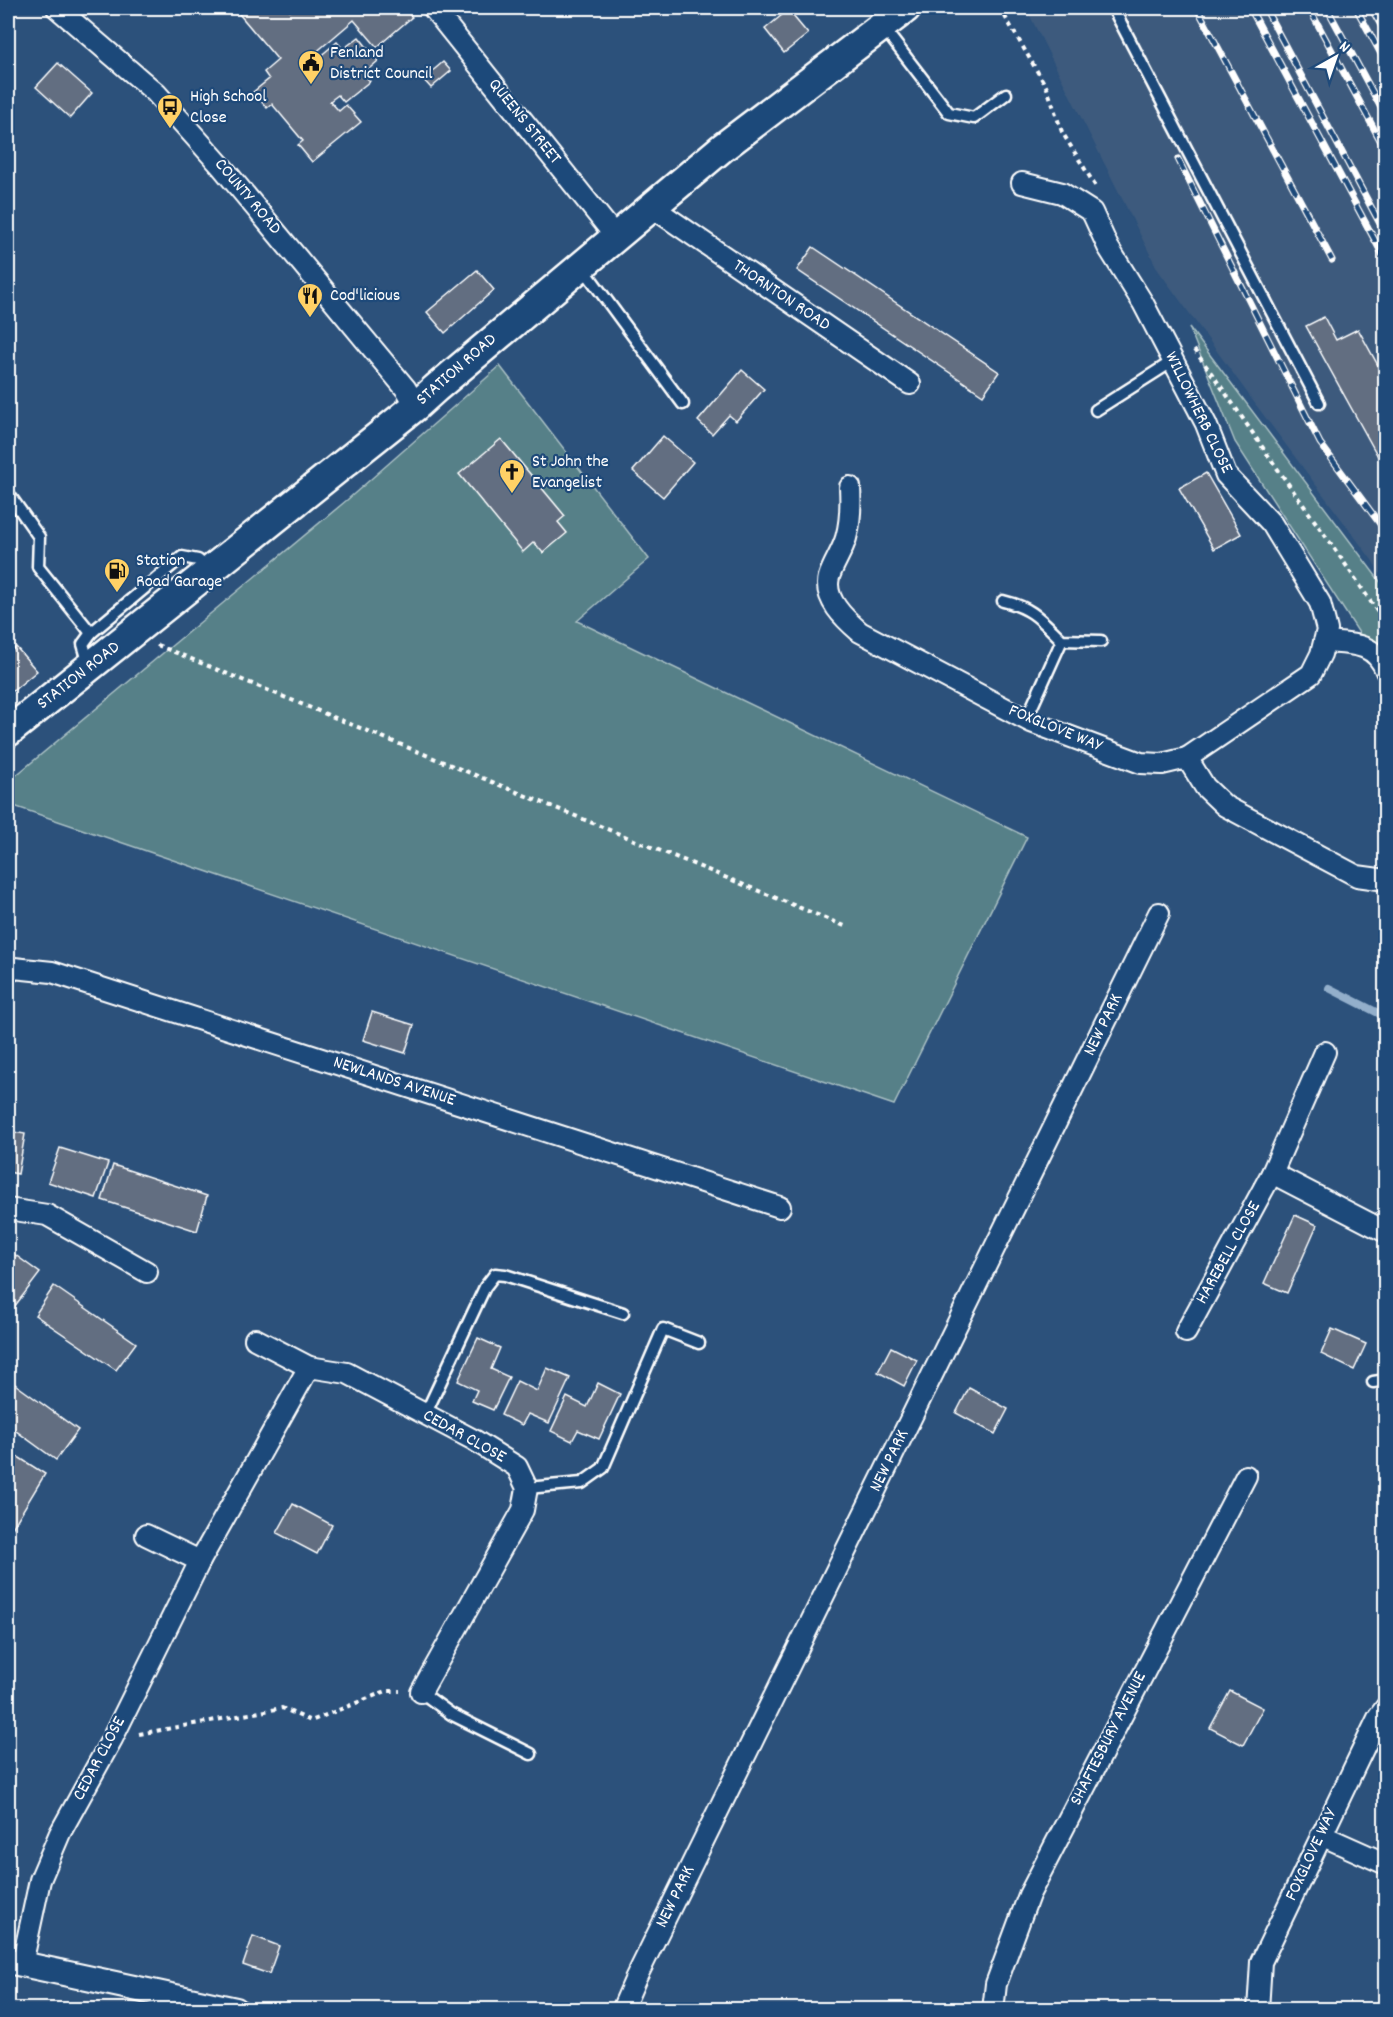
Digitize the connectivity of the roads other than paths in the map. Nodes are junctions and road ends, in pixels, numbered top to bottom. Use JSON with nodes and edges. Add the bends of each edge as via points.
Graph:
{"nodes":[{"id":1,"x":57,"y":8,"type":"edge"},
{"id":2,"x":434,"y":8,"type":"edge"},
{"id":3,"x":906,"y":8,"type":"edge"},
{"id":4,"x":1113,"y":8,"type":"edge"},
{"id":5,"x":882,"y":26,"type":"junction"},
{"id":6,"x":1006,"y":94,"type":"dead end"},
{"id":7,"x":1022,"y":183,"type":"dead end"},
{"id":8,"x":652,"y":207,"type":"junction"},
{"id":9,"x":615,"y":236,"type":"junction"},
{"id":10,"x":581,"y":265,"type":"junction"},
{"id":11,"x":1173,"y":361,"type":"junction"},
{"id":12,"x":910,"y":384,"type":"dead end"},
{"id":13,"x":1319,"y":403,"type":"dead end"},
{"id":14,"x":683,"y":404,"type":"dead end"},
{"id":15,"x":416,"y":406,"type":"junction"},
{"id":16,"x":1096,"y":410,"type":"dead end"},
{"id":17,"x":850,"y":487,"type":"dead end"},
{"id":18,"x":8,"y":493,"type":"edge"},
{"id":19,"x":211,"y":571,"type":"junction"},
{"id":20,"x":1003,"y":601,"type":"dead end"},
{"id":21,"x":91,"y":633,"type":"junction"},
{"id":22,"x":1062,"y":640,"type":"junction"},
{"id":23,"x":1101,"y":641,"type":"dead end"},
{"id":24,"x":1324,"y":642,"type":"junction"},
{"id":25,"x":90,"y":667,"type":"junction"},
{"id":26,"x":1386,"y":671,"type":"edge"},
{"id":27,"x":1026,"y":720,"type":"junction"},
{"id":28,"x":8,"y":732,"type":"edge"},
{"id":29,"x":1187,"y":758,"type":"junction"},
{"id":30,"x":1386,"y":880,"type":"edge"},
{"id":31,"x":1159,"y":913,"type":"dead end"},
{"id":32,"x":8,"y":973,"type":"edge"},
{"id":33,"x":1325,"y":1052,"type":"dead end"},
{"id":34,"x":1272,"y":1173,"type":"junction"},
{"id":35,"x":780,"y":1207,"type":"dead end"},
{"id":36,"x":8,"y":1209,"type":"edge"},
{"id":37,"x":1386,"y":1232,"type":"edge"},
{"id":38,"x":147,"y":1272,"type":"dead end"},
{"id":39,"x":623,"y":1313,"type":"dead end"},
{"id":40,"x":1186,"y":1332,"type":"dead end"},
{"id":41,"x":255,"y":1339,"type":"dead end"},
{"id":42,"x":699,"y":1343,"type":"dead end"},
{"id":43,"x":309,"y":1367,"type":"junction"},
{"id":44,"x":1386,"y":1380,"type":"edge"},
{"id":45,"x":1373,"y":1382,"type":"dead end"},
{"id":46,"x":425,"y":1414,"type":"junction"},
{"id":47,"x":1246,"y":1476,"type":"dead end"},
{"id":48,"x":527,"y":1488,"type":"junction"},
{"id":49,"x":146,"y":1535,"type":"dead end"},
{"id":50,"x":200,"y":1561,"type":"junction"},
{"id":51,"x":422,"y":1692,"type":"joint"},
{"id":52,"x":1386,"y":1707,"type":"edge"},
{"id":53,"x":531,"y":1754,"type":"dead end"},
{"id":54,"x":1321,"y":1835,"type":"junction"},
{"id":55,"x":1386,"y":1864,"type":"edge"},
{"id":56,"x":15,"y":1963,"type":"edge"},
{"id":57,"x":236,"y":2010,"type":"edge"},
{"id":58,"x":622,"y":2010,"type":"edge"},
{"id":59,"x":993,"y":2010,"type":"edge"},
{"id":60,"x":1258,"y":2010,"type":"edge"}],
"edges":[{"from":1,"to":15,"type":"street","name":"COUNTY ROAD","via":[[156,93],[222,167]]},
{"from":2,"to":9,"type":"street","name":"QUEENS STREET"},
{"from":3,"to":5,"type":"main road","name":"STATION ROAD"},
{"from":4,"to":13,"type":"lane"},
{"from":5,"to":6,"type":"lane","via":[[949,113],[974,118]]},
{"from":5,"to":8,"type":"main road","name":"STATION ROAD","via":[[722,148]]},
{"from":7,"to":11,"type":"street","name":"WILLOWHERB CLOSE","via":[[1062,193],[1092,212]]},
{"from":8,"to":9,"type":"main road","name":"STATION ROAD"},
{"from":8,"to":12,"type":"street","name":"THORNTON ROAD"},
{"from":9,"to":10,"type":"main road","name":"STATION ROAD"},
{"from":10,"to":14,"type":"lane"},
{"from":10,"to":15,"type":"main road","name":"STATION ROAD"},
{"from":11,"to":16,"type":"lane"},
{"from":11,"to":24,"type":"street","name":"WILLOWHERB CLOSE","via":[[1206,424],[1226,475],[1272,524],[1320,603],[1327,630]]},
{"from":15,"to":19,"type":"main road","name":"STATION ROAD"},
{"from":17,"to":27,"type":"street","name":"FOXGLOVE WAY","via":[[851,514],[846,538],[828,579],[830,596],[845,618],[860,632]]},
{"from":18,"to":21,"type":"lane","via":[[39,537],[38,567]]},
{"from":19,"to":21,"type":"lane","via":[[198,560],[182,557]]},
{"from":19,"to":25,"type":"main road","name":"STATION ROAD"},
{"from":20,"to":22,"type":"lane","via":[[1032,611]]},
{"from":21,"to":25,"type":"lane","via":[[83,644]]},
{"from":22,"to":23,"type":"lane"},
{"from":22,"to":27,"type":"lane"},
{"from":24,"to":26,"type":"street","via":[[1368,649],[1381,659]]},
{"from":24,"to":29,"type":"street","name":"WILLOWHERB CLOSE","via":[[1311,674]]},
{"from":25,"to":28,"type":"main road","name":"STATION ROAD"},
{"from":27,"to":29,"type":"street","name":"FOXGLOVE WAY","via":[[1141,763],[1162,764]]},
{"from":29,"to":30,"type":"street","via":[[1205,787],[1225,806],[1357,876]]},
{"from":31,"to":58,"type":"street","name":"NEW PARK"},
{"from":32,"to":35,"type":"street","name":"NEWLANDS AVENUE","via":[[14,968],[52,972]]},
{"from":33,"to":34,"type":"street","name":"HAREBELL CLOSE"},
{"from":34,"to":37,"type":"street"},
{"from":34,"to":40,"type":"street","name":"HAREBELL CLOSE"},
{"from":36,"to":38,"type":"street","via":[[47,1215]]},
{"from":39,"to":46,"type":"lane","via":[[495,1274],[485,1287]]},
{"from":41,"to":43,"type":"street","name":"CEDAR CLOSE"},
{"from":42,"to":48,"type":"lane","via":[[663,1329],[603,1468],[582,1483]]},
{"from":43,"to":46,"type":"street","name":"CEDAR CLOSE","via":[[347,1373]]},
{"from":43,"to":50,"type":"street","name":"CEDAR CLOSE"},
{"from":44,"to":45,"type":"lane"},
{"from":46,"to":48,"type":"street","name":"CEDAR CLOSE","via":[[517,1467]]},
{"from":47,"to":59,"type":"street","name":"SHAFTESBURY AVENUE","via":[[1029,1895],[996,1984]]},
{"from":48,"to":51,"type":"street","via":[[523,1510]]},
{"from":49,"to":50,"type":"street"},
{"from":50,"to":56,"type":"street","name":"CEDAR CLOSE","via":[[112,1739],[60,1833],[40,1880]]},
{"from":51,"to":53,"type":"lane","via":[[451,1714]]},
{"from":52,"to":54,"type":"street","name":"FOXGLOVE WAY"},
{"from":54,"to":55,"type":"street"},
{"from":54,"to":60,"type":"street","name":"FOXGLOVE WAY","via":[[1262,1962]]},
{"from":56,"to":57,"type":"street"}]}
